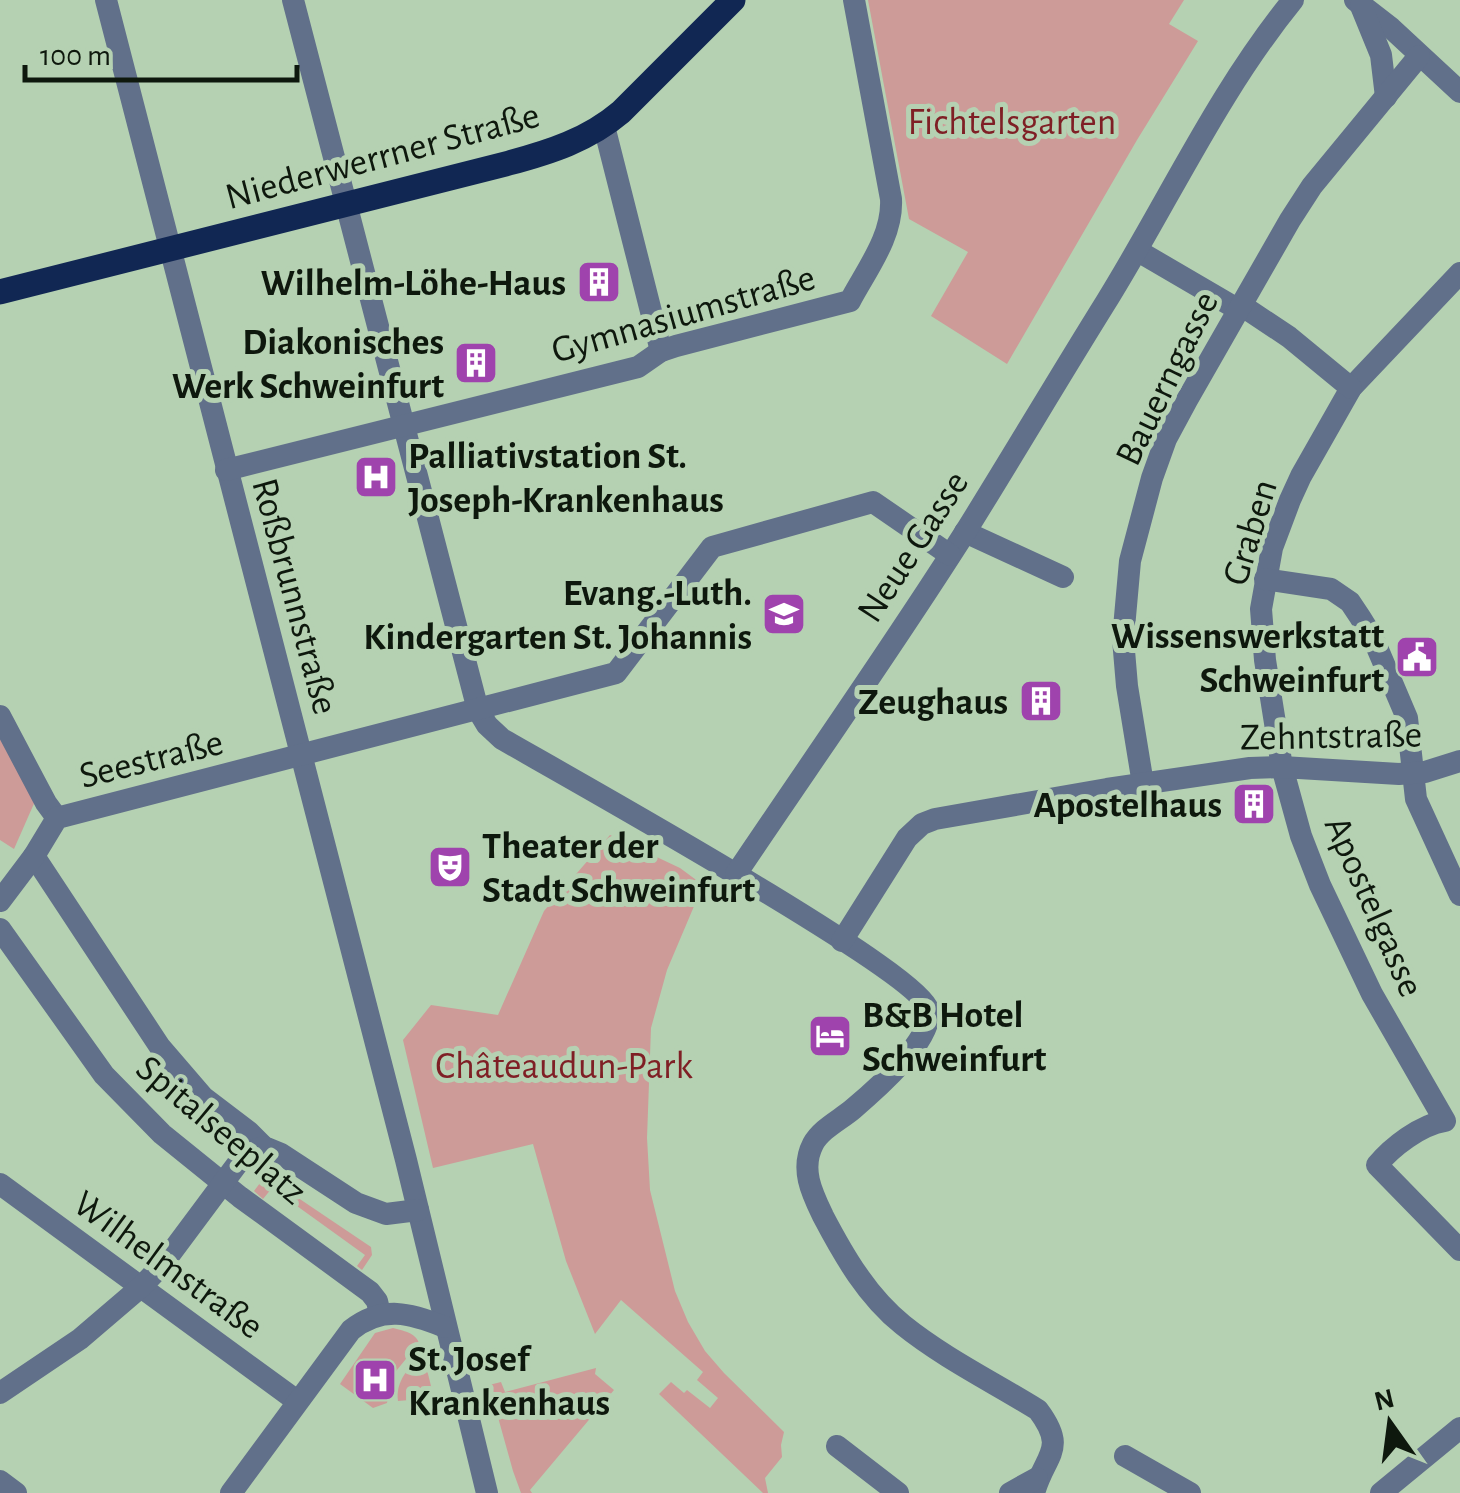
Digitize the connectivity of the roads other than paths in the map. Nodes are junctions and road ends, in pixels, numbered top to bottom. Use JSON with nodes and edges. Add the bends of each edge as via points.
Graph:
{"nodes":[{"id":1,"x":106,"y":0,"type":"edge"},
{"id":2,"x":293,"y":0,"type":"edge"},
{"id":3,"x":733,"y":0,"type":"edge"},
{"id":4,"x":854,"y":0,"type":"edge"},
{"id":5,"x":1293,"y":0,"type":"edge"},
{"id":6,"x":1358,"y":3,"type":"edge"},
{"id":7,"x":1420,"y":56,"type":"junction"},
{"id":8,"x":1460,"y":92,"type":"edge"},
{"id":9,"x":1386,"y":98,"type":"junction"},
{"id":10,"x":604,"y":126,"type":"junction"},
{"id":11,"x":348,"y":204,"type":"junction"},
{"id":12,"x":170,"y":248,"type":"junction"},
{"id":13,"x":1138,"y":251,"type":"junction"},
{"id":14,"x":1460,"y":273,"type":"edge"},
{"id":15,"x":0,"y":292,"type":"edge"},
{"id":16,"x":1240,"y":307,"type":"junction"},
{"id":17,"x":661,"y":351,"type":"junction"},
{"id":18,"x":1350,"y":388,"type":"junction"},
{"id":19,"x":404,"y":424,"type":"junction"},
{"id":20,"x":226,"y":470,"type":"junction"},
{"id":21,"x":965,"y":532,"type":"junction"},
{"id":22,"x":950,"y":554,"type":"junction"},
{"id":23,"x":1063,"y":577,"type":"dead end"},
{"id":24,"x":1265,"y":580,"type":"junction"},
{"id":25,"x":478,"y":710,"type":"junction"},
{"id":26,"x":0,"y":716,"type":"edge"},
{"id":27,"x":302,"y":754,"type":"junction"},
{"id":28,"x":1460,"y":761,"type":"edge"},
{"id":29,"x":1282,"y":767,"type":"junction"},
{"id":30,"x":1413,"y":773,"type":"junction"},
{"id":31,"x":1143,"y":784,"type":"junction"},
{"id":32,"x":58,"y":818,"type":"junction"},
{"id":33,"x":34,"y":856,"type":"junction"},
{"id":34,"x":736,"y":874,"type":"junction"},
{"id":35,"x":1460,"y":896,"type":"edge"},
{"id":36,"x":0,"y":901,"type":"edge"},
{"id":37,"x":0,"y":929,"type":"edge"},
{"id":38,"x":842,"y":941,"type":"junction"},
{"id":39,"x":264,"y":1148,"type":"junction"},
{"id":40,"x":224,"y":1183,"type":"junction"},
{"id":41,"x":0,"y":1184,"type":"edge"},
{"id":42,"x":418,"y":1210,"type":"junction"},
{"id":43,"x":1460,"y":1250,"type":"edge"},
{"id":44,"x":142,"y":1286,"type":"junction"},
{"id":45,"x":380,"y":1314,"type":"junction"},
{"id":46,"x":445,"y":1327,"type":"junction"},
{"id":47,"x":0,"y":1393,"type":"edge"},
{"id":48,"x":297,"y":1401,"type":"junction"},
{"id":49,"x":1460,"y":1428,"type":"edge"},
{"id":50,"x":837,"y":1446,"type":"dead end"},
{"id":51,"x":1124,"y":1456,"type":"dead end"},
{"id":52,"x":0,"y":1482,"type":"edge"},
{"id":53,"x":1035,"y":1486,"type":"edge"},
{"id":54,"x":16,"y":1493,"type":"edge"},
{"id":55,"x":231,"y":1493,"type":"edge"},
{"id":56,"x":486,"y":1493,"type":"edge"},
{"id":57,"x":898,"y":1493,"type":"edge"},
{"id":58,"x":1010,"y":1493,"type":"edge"},
{"id":59,"x":1190,"y":1493,"type":"edge"},
{"id":60,"x":1381,"y":1493,"type":"edge"}],
"edges":[{"from":1,"to":12,"type":"street","name":"Roßbrunnstraße"},
{"from":2,"to":11,"type":"street"},
{"from":3,"to":10,"type":"main road","name":"Niederwerrner Straße"},
{"from":4,"to":17,"type":"street","name":"Gymnasiumstraße","via":[[892,212],[850,301]]},
{"from":5,"to":13,"type":"street","name":"Neue Gasse","via":[[1242,71]]},
{"from":6,"to":7,"type":"street"},
{"from":6,"to":9,"type":"street","via":[[1381,55]]},
{"from":7,"to":8,"type":"street"},
{"from":7,"to":9,"type":"street","name":"Bauerngasse"},
{"from":9,"to":16,"type":"street","name":"Bauerngasse","via":[[1312,186]]},
{"from":10,"to":11,"type":"main road","name":"Niederwerrner Straße","via":[[543,154]]},
{"from":10,"to":17,"type":"street"},
{"from":11,"to":12,"type":"main road","name":"Niederwerrner Straße"},
{"from":11,"to":19,"type":"street"},
{"from":12,"to":15,"type":"main road","name":"Niederwerrner Straße"},
{"from":12,"to":20,"type":"street","name":"Roßbrunnstraße"},
{"from":13,"to":16,"type":"street"},
{"from":13,"to":21,"type":"street","name":"Neue Gasse"},
{"from":14,"to":18,"type":"street","name":"Graben"},
{"from":16,"to":18,"type":"street"},
{"from":16,"to":31,"type":"street","name":"Bauerngasse","via":[[1166,440],[1130,561],[1122,638]]},
{"from":17,"to":19,"type":"street","name":"Gymnasiumstraße","via":[[638,366]]},
{"from":18,"to":24,"type":"street","name":"Graben","via":[[1290,500]]},
{"from":19,"to":20,"type":"street","name":"Gymnasiumstraße"},
{"from":19,"to":25,"type":"street"},
{"from":20,"to":27,"type":"street","name":"Roßbrunnstraße"},
{"from":21,"to":22,"type":"street","name":"Neue Gasse"},
{"from":21,"to":23,"type":"street"},
{"from":22,"to":25,"type":"street","name":"Seestraße","via":[[873,502],[730,542],[712,548],[616,674]]},
{"from":22,"to":34,"type":"street","name":"Neue Gasse"},
{"from":24,"to":29,"type":"street","name":"Graben","via":[[1265,660]]},
{"from":24,"to":30,"type":"street","via":[[1331,589],[1350,602],[1407,718]]},
{"from":25,"to":27,"type":"street","name":"Seestraße"},
{"from":25,"to":34,"type":"street","via":[[502,738]]},
{"from":26,"to":32,"type":"street"},
{"from":27,"to":32,"type":"street","name":"Seestraße"},
{"from":27,"to":42,"type":"street","name":"Roßbrunnstraße"},
{"from":28,"to":30,"type":"street","name":"Zehntstraße"},
{"from":29,"to":30,"type":"street","name":"Zehntstraße"},
{"from":29,"to":31,"type":"street","name":"Zehntstraße"},
{"from":29,"to":43,"type":"street","name":"Apostelgasse","via":[[1320,885],[1372,994],[1445,1121],[1422,1130],[1377,1166]]},
{"from":30,"to":35,"type":"street","via":[[1416,799]]},
{"from":31,"to":38,"type":"street","name":"Zehntstraße","via":[[922,824]]},
{"from":32,"to":33,"type":"street","name":"Seestraße"},
{"from":33,"to":36,"type":"street","name":"Seestraße"},
{"from":33,"to":39,"type":"street","name":"Spitalseeplatz","via":[[160,1047],[203,1097]]},
{"from":34,"to":38,"type":"street"},
{"from":37,"to":40,"type":"street","name":"Spitalseeplatz","via":[[104,1075],[162,1134]]},
{"from":38,"to":53,"type":"street","via":[[919,994],[929,1020],[887,1078],[813,1144],[809,1184],[849,1262],[880,1303],[926,1341],[1038,1410],[1050,1426],[1054,1448]]},
{"from":39,"to":40,"type":"street","via":[[246,1156]]},
{"from":39,"to":42,"type":"street","name":"Spitalseeplatz","via":[[375,1212]]},
{"from":40,"to":44,"type":"street"},
{"from":40,"to":45,"type":"street","name":"Spitalseeplatz","via":[[370,1292]]},
{"from":41,"to":44,"type":"street","name":"Wilhelmstraße"},
{"from":42,"to":46,"type":"street","name":"Roßbrunnstraße"},
{"from":44,"to":47,"type":"street"},
{"from":44,"to":48,"type":"street","name":"Wilhelmstraße"},
{"from":45,"to":46,"type":"street","via":[[419,1316]]},
{"from":45,"to":48,"type":"street","via":[[351,1330]]},
{"from":46,"to":56,"type":"street","name":"Roßbrunnstraße"},
{"from":48,"to":55,"type":"street"},
{"from":49,"to":60,"type":"street"},
{"from":50,"to":57,"type":"street"},
{"from":51,"to":59,"type":"street"},
{"from":52,"to":54,"type":"street"},
{"from":53,"to":58,"type":"street"}]}
